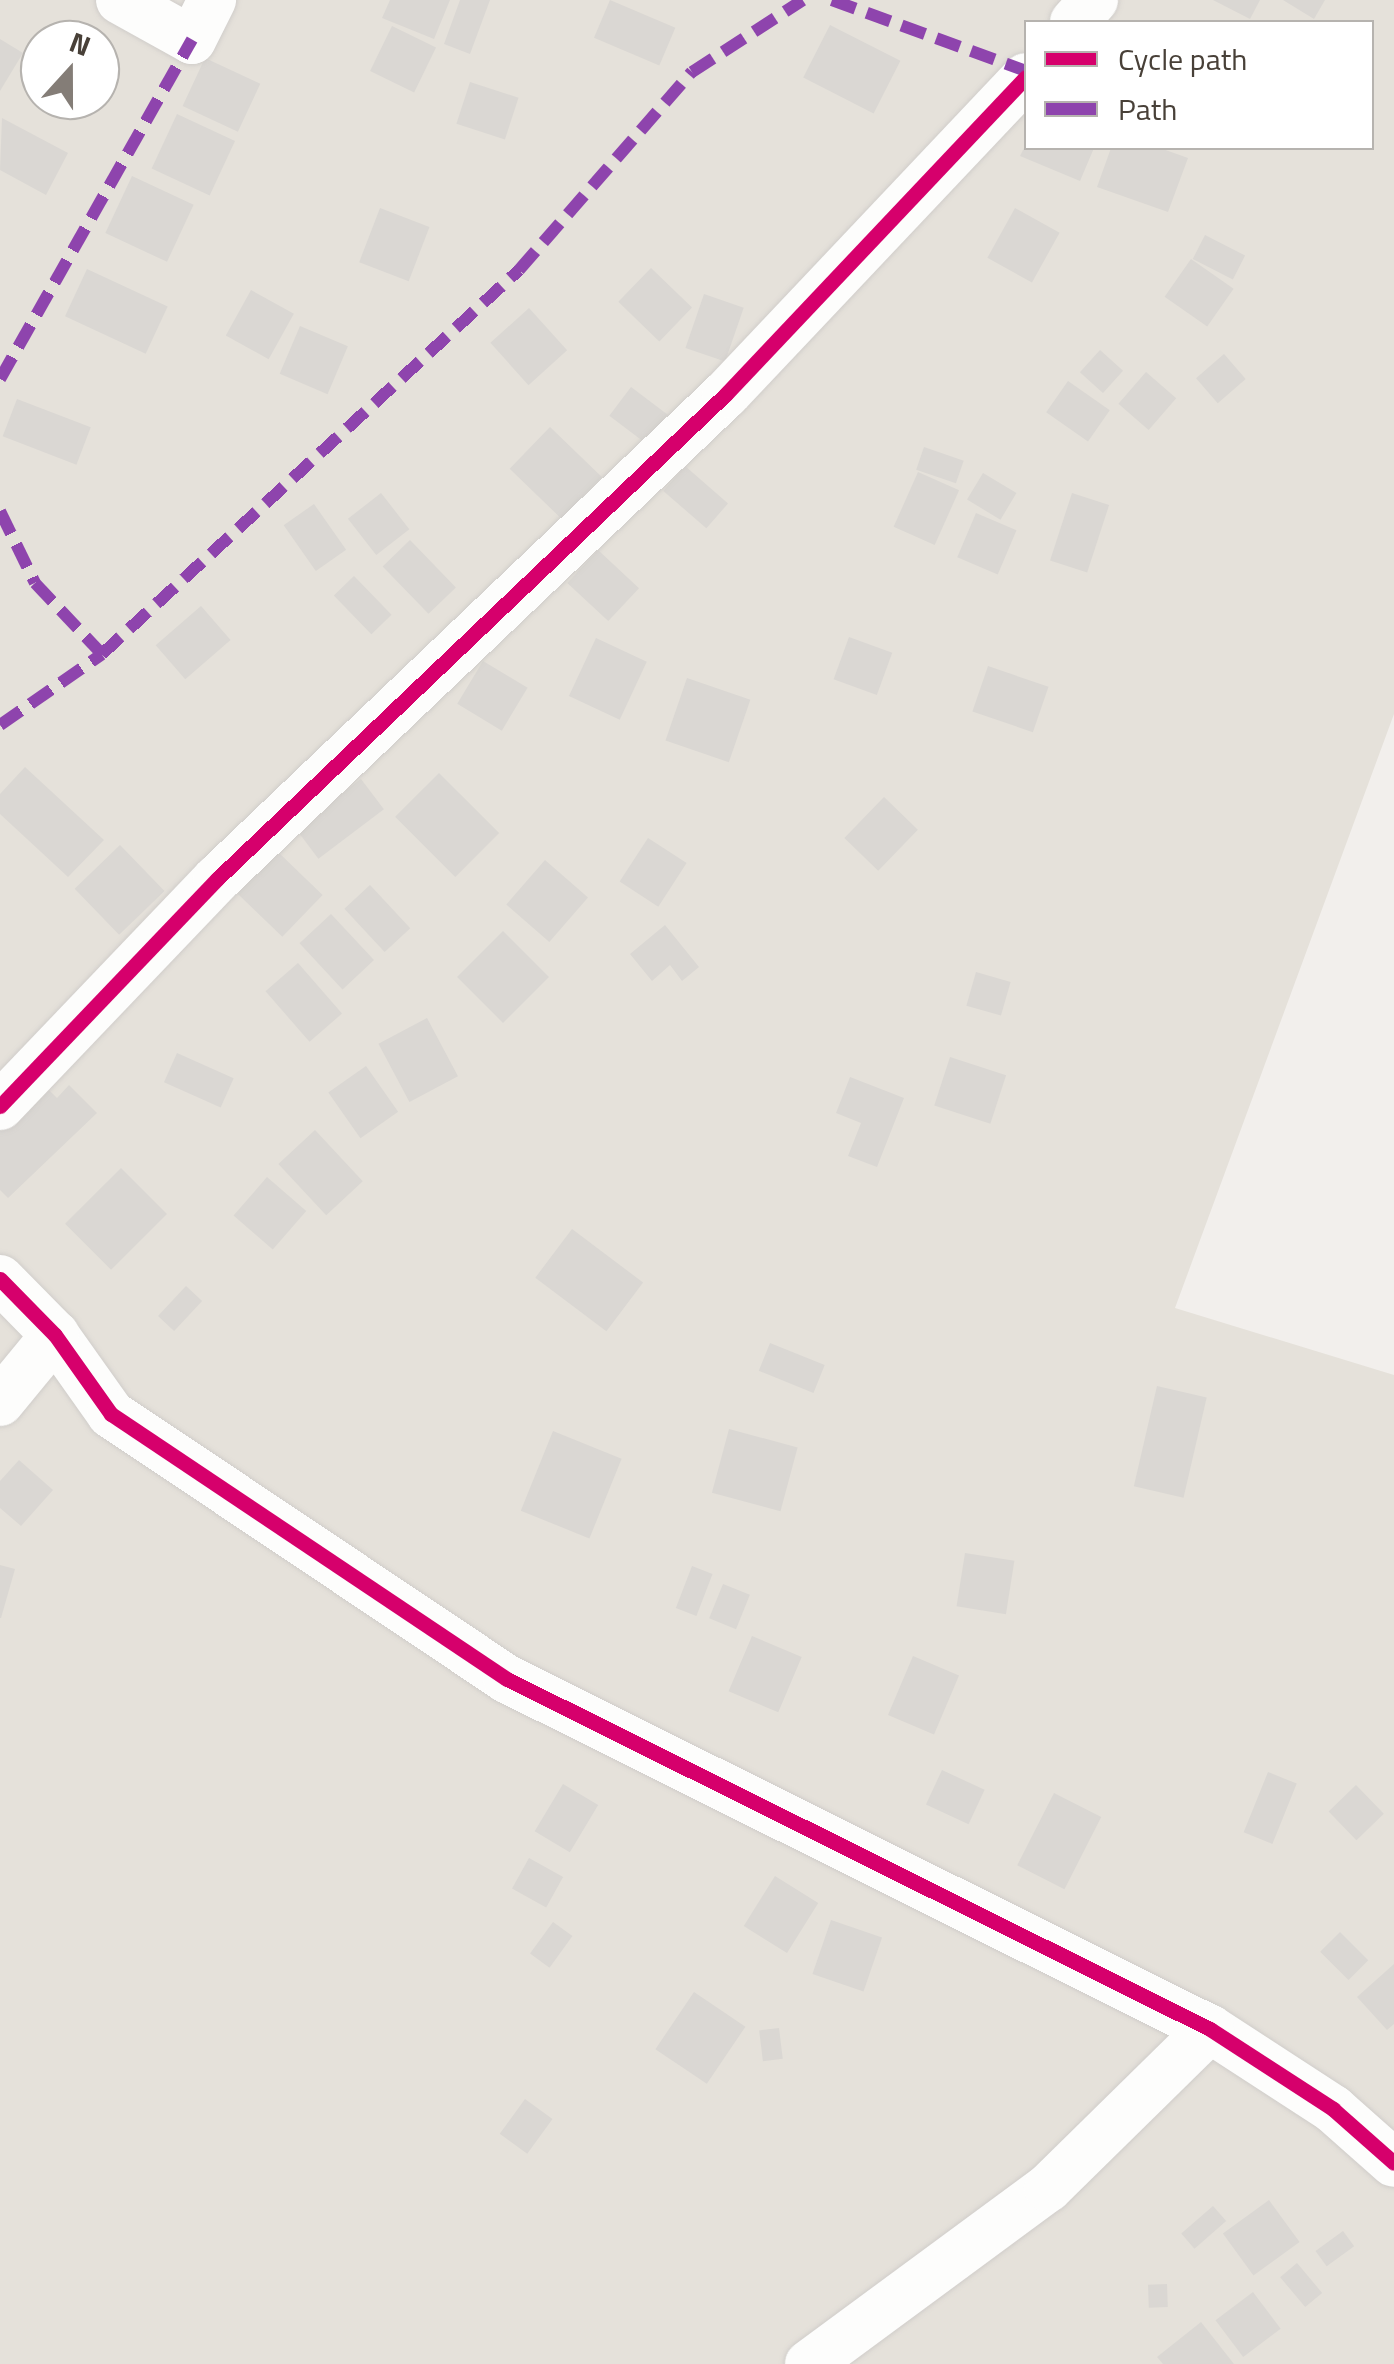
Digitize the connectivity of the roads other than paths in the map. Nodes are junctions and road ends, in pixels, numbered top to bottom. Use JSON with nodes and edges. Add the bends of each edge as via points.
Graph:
{"nodes":[{"id":1,"x":120,"y":0,"type":"edge"},
{"id":2,"x":212,"y":0,"type":"edge"},
{"id":3,"x":1094,"y":0,"type":"edge"},
{"id":4,"x":1076,"y":20,"type":"edge"},
{"id":5,"x":1024,"y":78,"type":"edge"},
{"id":6,"x":0,"y":1106,"type":"edge"},
{"id":7,"x":0,"y":1278,"type":"edge"},
{"id":8,"x":55,"y":1335,"type":"junction"},
{"id":9,"x":0,"y":1402,"type":"edge"},
{"id":10,"x":1210,"y":2028,"type":"junction"},
{"id":11,"x":1394,"y":2162,"type":"edge"},
{"id":12,"x":809,"y":2364,"type":"edge"}],
"edges":[{"from":1,"to":2,"type":"street","via":[[192,40]]},
{"from":3,"to":4,"type":"street"},
{"from":5,"to":6,"type":"street","via":[[726,394],[217,879]]},
{"from":7,"to":8,"type":"street"},
{"from":8,"to":9,"type":"street"},
{"from":8,"to":10,"type":"street","via":[[111,1414],[507,1679]]},
{"from":10,"to":11,"type":"street","via":[[1333,2109]]},
{"from":10,"to":12,"type":"street","via":[[1048,2188]]}]}
